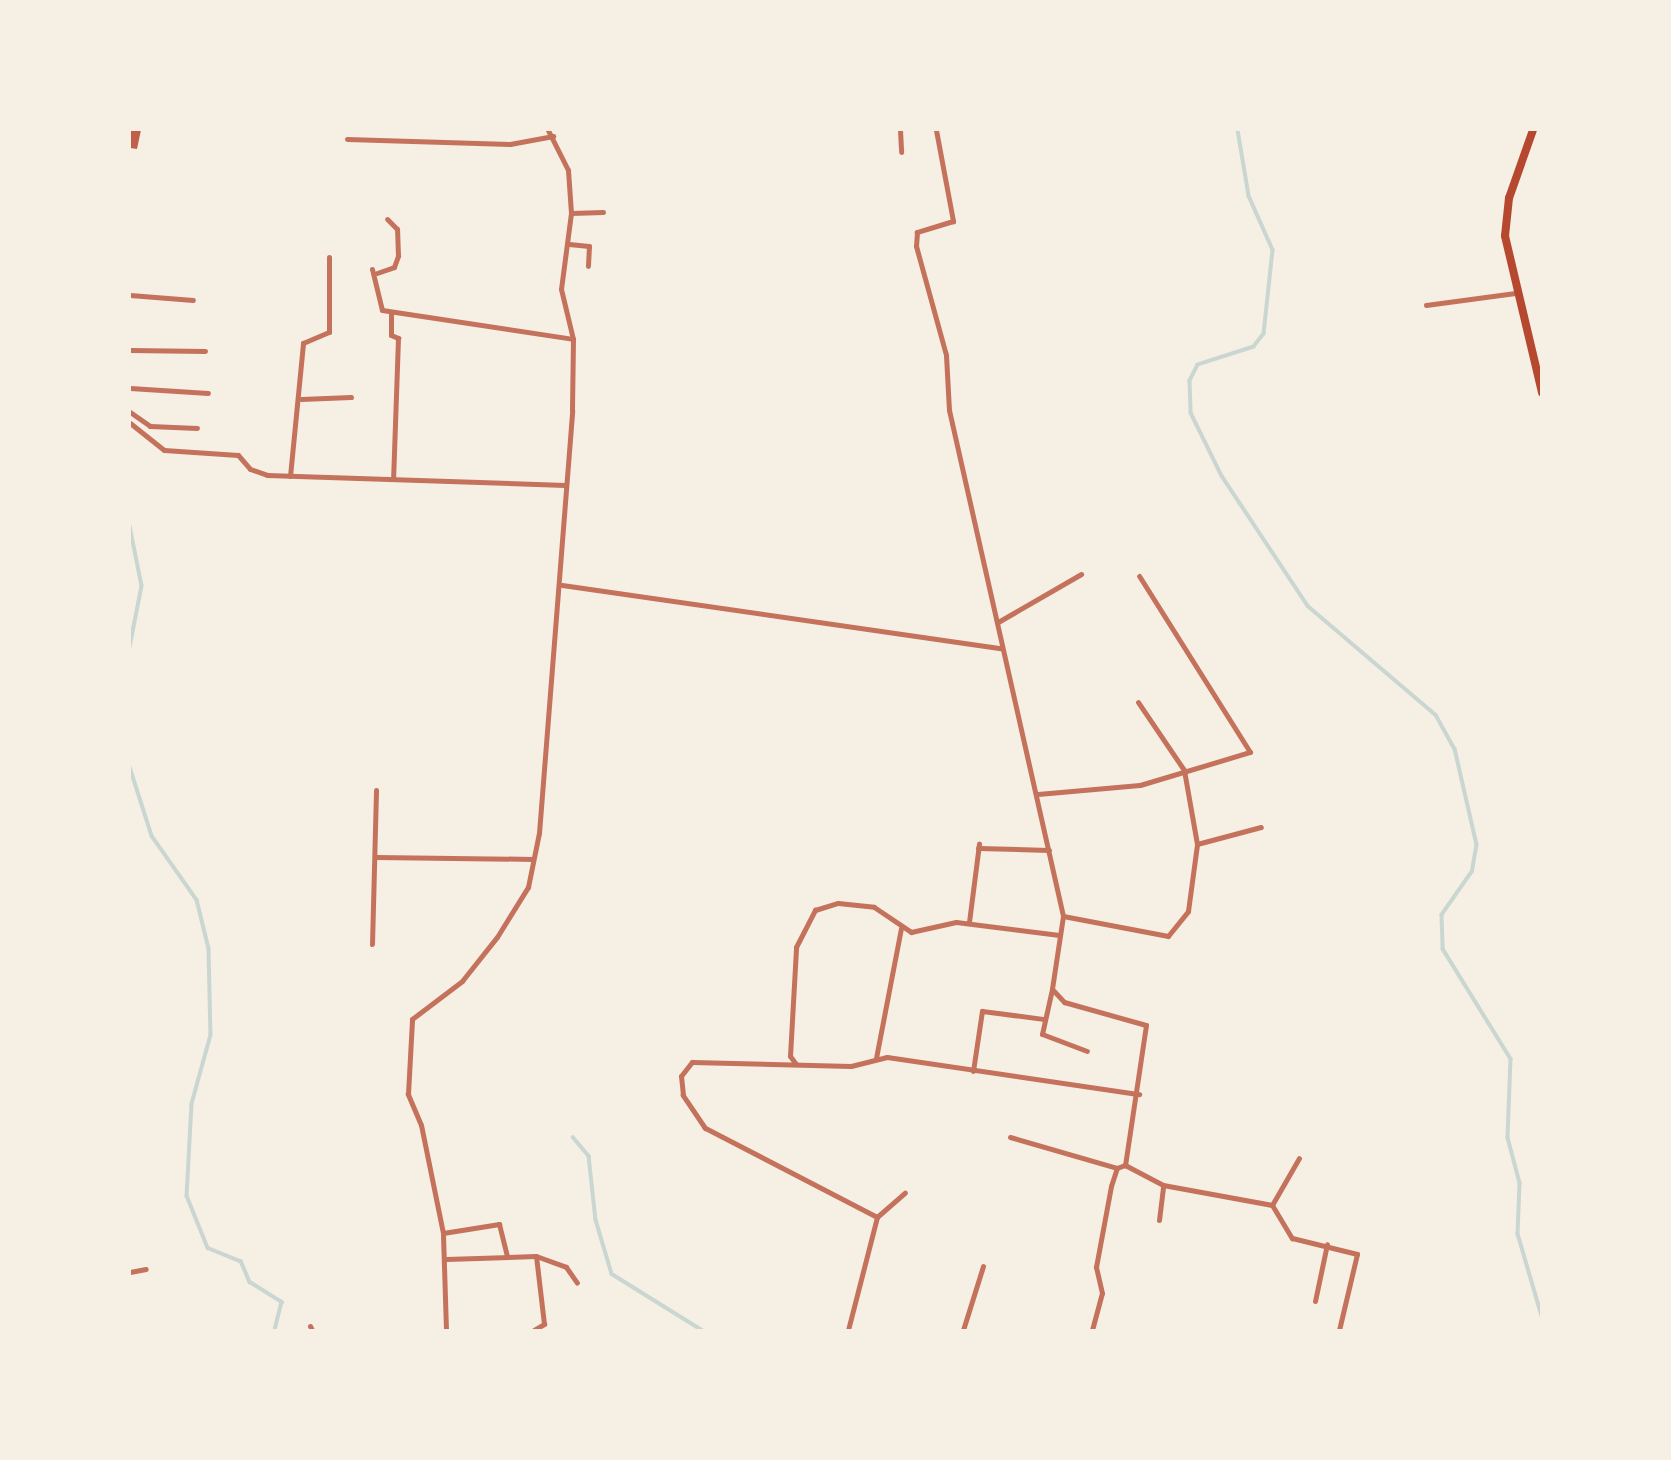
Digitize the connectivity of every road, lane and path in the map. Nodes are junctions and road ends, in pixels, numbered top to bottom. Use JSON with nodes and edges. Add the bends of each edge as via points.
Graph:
{"nodes":[{"id":1,"x":548,"y":130,"type":"edge"},
{"id":2,"x":900,"y":130,"type":"edge"},
{"id":3,"x":936,"y":130,"type":"edge"},
{"id":4,"x":1533,"y":130,"type":"edge"},
{"id":5,"x":552,"y":135,"type":"junction"},
{"id":6,"x":347,"y":139,"type":"dead end"},
{"id":7,"x":901,"y":152,"type":"dead end"},
{"id":8,"x":603,"y":212,"type":"dead end"},
{"id":9,"x":571,"y":213,"type":"junction"},
{"id":10,"x":387,"y":219,"type":"dead end"},
{"id":11,"x":569,"y":244,"type":"junction"},
{"id":12,"x":329,"y":257,"type":"dead end"},
{"id":13,"x":588,"y":266,"type":"dead end"},
{"id":14,"x":1515,"y":293,"type":"junction"},
{"id":15,"x":130,"y":295,"type":"edge"},
{"id":16,"x":192,"y":300,"type":"dead end"},
{"id":17,"x":1426,"y":305,"type":"dead end"},
{"id":18,"x":391,"y":312,"type":"junction"},
{"id":19,"x":573,"y":339,"type":"junction"},
{"id":20,"x":130,"y":350,"type":"edge"},
{"id":21,"x":205,"y":351,"type":"dead end"},
{"id":22,"x":130,"y":388,"type":"edge"},
{"id":23,"x":208,"y":393,"type":"dead end"},
{"id":24,"x":1542,"y":393,"type":"edge"},
{"id":25,"x":351,"y":397,"type":"dead end"},
{"id":26,"x":301,"y":399,"type":"junction"},
{"id":27,"x":130,"y":412,"type":"edge"},
{"id":28,"x":130,"y":423,"type":"edge"},
{"id":29,"x":197,"y":428,"type":"dead end"},
{"id":30,"x":290,"y":476,"type":"junction"},
{"id":31,"x":393,"y":480,"type":"junction"},
{"id":32,"x":565,"y":485,"type":"junction"},
{"id":33,"x":1081,"y":574,"type":"dead end"},
{"id":34,"x":1139,"y":576,"type":"dead end"},
{"id":35,"x":562,"y":585,"type":"junction"},
{"id":36,"x":998,"y":622,"type":"junction"},
{"id":37,"x":1001,"y":648,"type":"junction"},
{"id":38,"x":1138,"y":702,"type":"dead end"},
{"id":39,"x":1184,"y":770,"type":"junction"},
{"id":40,"x":376,"y":790,"type":"dead end"},
{"id":41,"x":1038,"y":794,"type":"junction"},
{"id":42,"x":1261,"y":827,"type":"dead end"},
{"id":43,"x":1197,"y":844,"type":"junction"},
{"id":44,"x":1049,"y":850,"type":"junction"},
{"id":45,"x":376,"y":857,"type":"junction"},
{"id":46,"x":533,"y":859,"type":"junction"},
{"id":47,"x":1062,"y":916,"type":"junction"},
{"id":48,"x":969,"y":922,"type":"junction"},
{"id":49,"x":901,"y":928,"type":"junction"},
{"id":50,"x":1059,"y":935,"type":"junction"},
{"id":51,"x":372,"y":944,"type":"dead end"},
{"id":52,"x":1052,"y":989,"type":"junction"},
{"id":53,"x":1044,"y":1019,"type":"junction"},
{"id":54,"x":1087,"y":1051,"type":"dead end"},
{"id":55,"x":876,"y":1058,"type":"junction"},
{"id":56,"x":796,"y":1064,"type":"junction"},
{"id":57,"x":973,"y":1071,"type":"junction"},
{"id":58,"x":1139,"y":1094,"type":"junction"},
{"id":59,"x":1010,"y":1137,"type":"dead end"},
{"id":60,"x":1299,"y":1158,"type":"dead end"},
{"id":61,"x":1125,"y":1165,"type":"junction"},
{"id":62,"x":1116,"y":1168,"type":"junction"},
{"id":63,"x":1163,"y":1185,"type":"junction"},
{"id":64,"x":905,"y":1194,"type":"dead end"},
{"id":65,"x":1272,"y":1205,"type":"junction"},
{"id":66,"x":877,"y":1217,"type":"junction"},
{"id":67,"x":1159,"y":1220,"type":"dead end"},
{"id":68,"x":443,"y":1233,"type":"junction"},
{"id":69,"x":1327,"y":1244,"type":"junction"},
{"id":70,"x":507,"y":1255,"type":"junction"},
{"id":71,"x":536,"y":1256,"type":"junction"},
{"id":72,"x":446,"y":1259,"type":"junction"},
{"id":73,"x":983,"y":1266,"type":"dead end"},
{"id":74,"x":146,"y":1269,"type":"dead end"},
{"id":75,"x":130,"y":1272,"type":"edge"},
{"id":76,"x":577,"y":1283,"type":"dead end"},
{"id":77,"x":1315,"y":1301,"type":"dead end"},
{"id":78,"x":446,"y":1331,"type":"edge"},
{"id":79,"x":534,"y":1331,"type":"edge"},
{"id":80,"x":848,"y":1331,"type":"edge"},
{"id":81,"x":963,"y":1331,"type":"edge"},
{"id":82,"x":1092,"y":1331,"type":"edge"},
{"id":83,"x":1339,"y":1331,"type":"edge"}],
"edges":[{"from":1,"to":5,"type":"street"},
{"from":2,"to":7,"type":"street"},
{"from":3,"to":36,"type":"street","via":[[953,221],[914,235],[948,363],[949,410]]},
{"from":4,"to":14,"type":"main road","via":[[1509,198],[1505,236]]},
{"from":5,"to":6,"type":"street","via":[[510,144]]},
{"from":5,"to":9,"type":"street","via":[[566,157]]},
{"from":8,"to":9,"type":"street"},
{"from":9,"to":11,"type":"street"},
{"from":10,"to":18,"type":"street","via":[[397,229],[398,257],[394,267],[375,271],[381,308]]},
{"from":11,"to":13,"type":"street","via":[[589,246]]},
{"from":11,"to":19,"type":"street","via":[[561,289]]},
{"from":12,"to":26,"type":"street","via":[[328,332],[305,337]]},
{"from":14,"to":17,"type":"street"},
{"from":14,"to":24,"type":"main road"},
{"from":15,"to":16,"type":"street"},
{"from":18,"to":19,"type":"street"},
{"from":18,"to":31,"type":"street","via":[[391,335],[398,338]]},
{"from":19,"to":32,"type":"street"},
{"from":20,"to":21,"type":"street"},
{"from":22,"to":23,"type":"street"},
{"from":25,"to":26,"type":"street"},
{"from":26,"to":30,"type":"street"},
{"from":27,"to":29,"type":"street","via":[[150,426]]},
{"from":28,"to":30,"type":"street","via":[[164,450],[238,455],[256,472]]},
{"from":30,"to":31,"type":"street"},
{"from":31,"to":32,"type":"street"},
{"from":32,"to":35,"type":"street"},
{"from":33,"to":36,"type":"street"},
{"from":34,"to":39,"type":"street","via":[[1250,749],[1245,757]]},
{"from":35,"to":37,"type":"street"},
{"from":35,"to":46,"type":"street"},
{"from":36,"to":37,"type":"street"},
{"from":37,"to":41,"type":"street"},
{"from":38,"to":39,"type":"street"},
{"from":39,"to":41,"type":"street","via":[[1140,785]]},
{"from":39,"to":43,"type":"street"},
{"from":40,"to":45,"type":"street"},
{"from":41,"to":44,"type":"street"},
{"from":42,"to":43,"type":"street"},
{"from":43,"to":47,"type":"street","via":[[1197,878],[1174,935]]},
{"from":44,"to":47,"type":"street"},
{"from":44,"to":48,"type":"street","via":[[978,846]]},
{"from":45,"to":46,"type":"street"},
{"from":45,"to":51,"type":"street"},
{"from":46,"to":68,"type":"street","via":[[528,887],[497,937],[462,981],[412,1019],[408,1094],[421,1125]]},
{"from":47,"to":50,"type":"street"},
{"from":48,"to":49,"type":"street","via":[[911,932]]},
{"from":48,"to":50,"type":"street"},
{"from":49,"to":55,"type":"street"},
{"from":49,"to":56,"type":"street","via":[[874,906],[838,902],[815,910],[796,947],[790,1056]]},
{"from":50,"to":52,"type":"street"},
{"from":52,"to":53,"type":"street"},
{"from":52,"to":58,"type":"street","via":[[1064,1002],[1146,1025]]},
{"from":53,"to":54,"type":"street","via":[[1042,1034],[1048,1040]]},
{"from":53,"to":57,"type":"street","via":[[982,1011]]},
{"from":55,"to":56,"type":"street","via":[[851,1066]]},
{"from":55,"to":57,"type":"street"},
{"from":56,"to":66,"type":"street","via":[[692,1062],[681,1076],[683,1095],[705,1128]]},
{"from":57,"to":58,"type":"street"},
{"from":58,"to":61,"type":"street"},
{"from":59,"to":62,"type":"street"},
{"from":60,"to":65,"type":"street"},
{"from":61,"to":62,"type":"street"},
{"from":61,"to":63,"type":"street"},
{"from":62,"to":82,"type":"street","via":[[1096,1267],[1102,1293]]},
{"from":63,"to":65,"type":"street"},
{"from":63,"to":67,"type":"street"},
{"from":64,"to":66,"type":"street"},
{"from":65,"to":69,"type":"street","via":[[1292,1238]]},
{"from":66,"to":80,"type":"street"},
{"from":68,"to":70,"type":"street","via":[[499,1224]]},
{"from":68,"to":72,"type":"street"},
{"from":69,"to":77,"type":"street"},
{"from":69,"to":83,"type":"street","via":[[1358,1257]]},
{"from":70,"to":71,"type":"street"},
{"from":70,"to":72,"type":"street"},
{"from":71,"to":76,"type":"street","via":[[566,1267]]},
{"from":71,"to":79,"type":"street","via":[[544,1324]]},
{"from":72,"to":78,"type":"street"},
{"from":73,"to":81,"type":"street"},
{"from":74,"to":75,"type":"street"}]}
